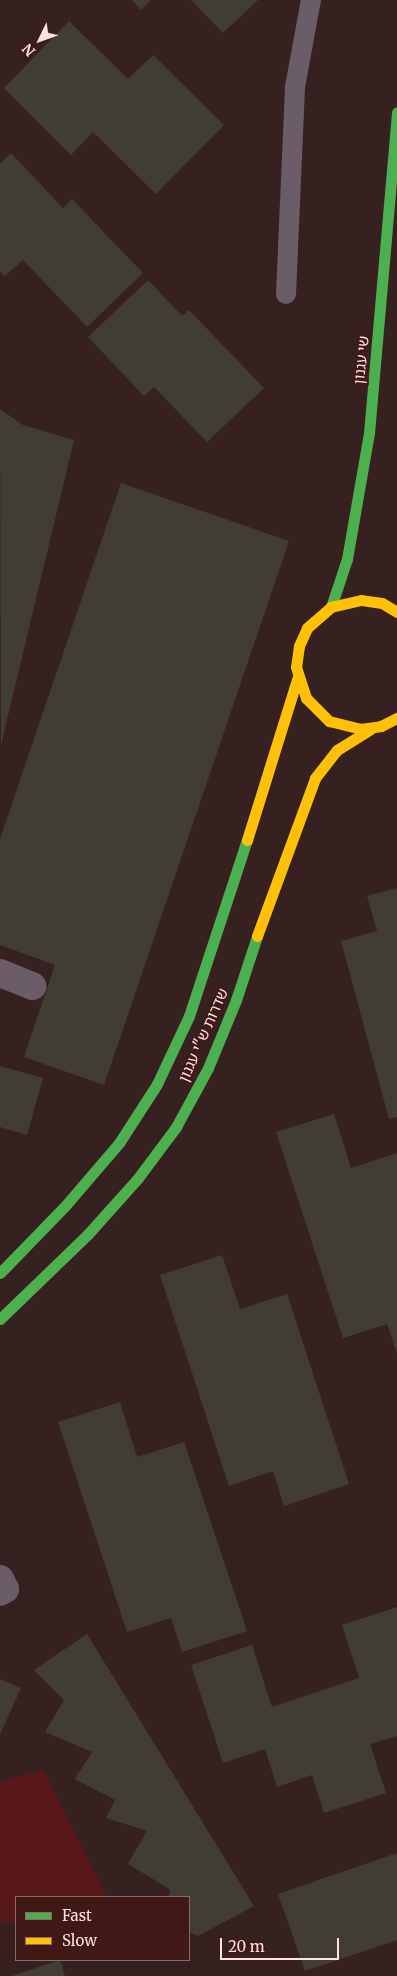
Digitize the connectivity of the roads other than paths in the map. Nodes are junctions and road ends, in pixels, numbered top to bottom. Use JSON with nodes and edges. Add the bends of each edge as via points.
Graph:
{"nodes":[{"id":1,"x":311,"y":0,"type":"edge"},
{"id":2,"x":397,"y":112,"type":"edge"},
{"id":3,"x":286,"y":294,"type":"dead end"},
{"id":4,"x":331,"y":607,"type":"junction"},
{"id":5,"x":397,"y":612,"type":"edge"},
{"id":6,"x":297,"y":678,"type":"junction"},
{"id":7,"x":389,"y":723,"type":"edge"},
{"id":8,"x":0,"y":973,"type":"edge"},
{"id":9,"x":32,"y":986,"type":"dead end"},
{"id":10,"x":0,"y":1273,"type":"edge"},
{"id":11,"x":0,"y":1319,"type":"edge"},
{"id":12,"x":0,"y":1579,"type":"edge"},
{"id":13,"x":0,"y":1592,"type":"edge"}],
"edges":[{"from":1,"to":3,"type":"lane","via":[[295,87]]},
{"from":2,"to":4,"type":"street","name":"שי עגנון","via":[[369,433],[347,559]]},
{"from":4,"to":5,"type":"street","via":[[361,600],[382,603]]},
{"from":4,"to":6,"type":"street","via":[[314,620],[302,637],[296,657]]},
{"from":6,"to":7,"type":"street","via":[[306,698],[328,721],[349,728]]},
{"from":6,"to":10,"type":"street","name":"שדרות ש\"י עגנון","via":[[214,945],[188,1016],[157,1084],[119,1143],[65,1206]]},
{"from":7,"to":11,"type":"street","name":"שדרות ש\"י עגנון","via":[[337,750],[310,790],[275,880],[236,1000],[208,1068],[176,1127],[138,1178],[88,1234]]},
{"from":8,"to":9,"type":"street"},
{"from":12,"to":13,"type":"street","via":[[5,1589]]}]}
